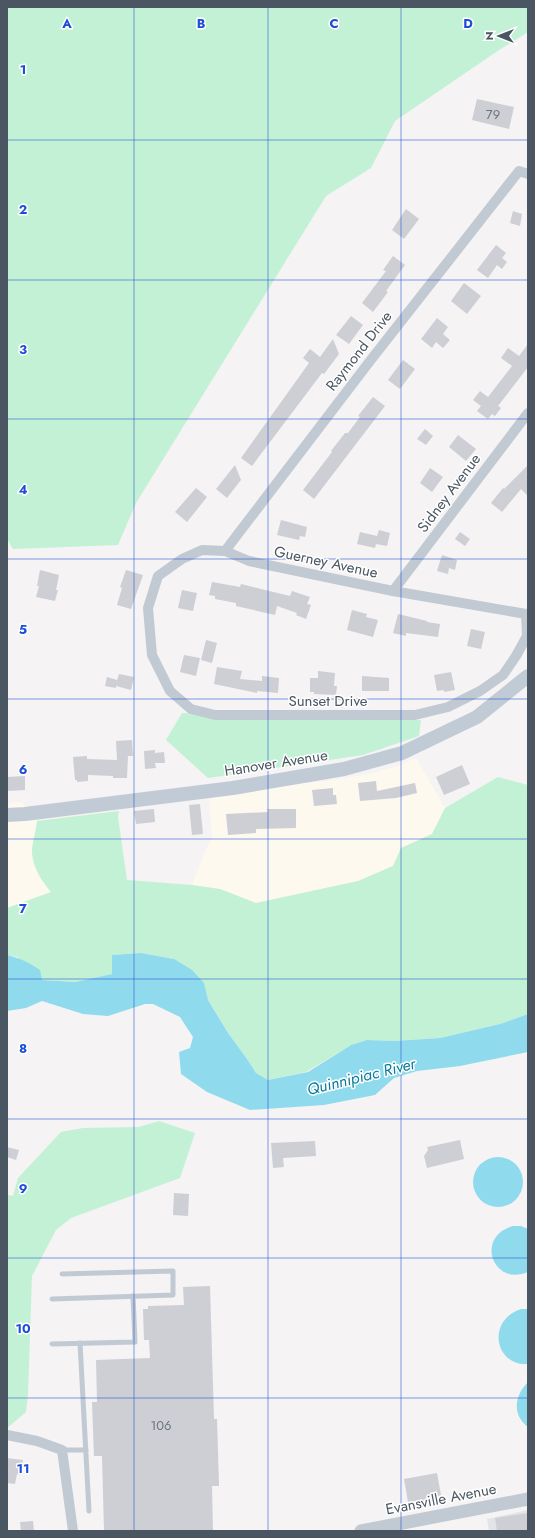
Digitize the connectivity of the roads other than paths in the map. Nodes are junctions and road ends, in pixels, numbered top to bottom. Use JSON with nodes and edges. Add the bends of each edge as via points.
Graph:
{"nodes":[{"id":1,"x":524,"y":173,"type":"edge"},
{"id":2,"x":528,"y":413,"type":"edge"},
{"id":3,"x":225,"y":551,"type":"junction"},
{"id":4,"x":393,"y":591,"type":"junction"},
{"id":5,"x":148,"y":608,"type":"joint"},
{"id":6,"x":527,"y":615,"type":"edge"},
{"id":7,"x":528,"y":676,"type":"edge"},
{"id":8,"x":7,"y":815,"type":"edge"},
{"id":9,"x":62,"y":1274,"type":"dead end"},
{"id":10,"x":133,"y":1296,"type":"junction"},
{"id":11,"x":52,"y":1299,"type":"dead end"},
{"id":12,"x":80,"y":1343,"type":"junction"},
{"id":13,"x":52,"y":1344,"type":"dead end"},
{"id":14,"x":7,"y":1435,"type":"edge"},
{"id":15,"x":62,"y":1450,"type":"junction"},
{"id":16,"x":86,"y":1450,"type":"junction"},
{"id":17,"x":528,"y":1499,"type":"edge"},
{"id":18,"x":90,"y":1511,"type":"dead end"},
{"id":19,"x":376,"y":1530,"type":"edge"},
{"id":20,"x":73,"y":1531,"type":"edge"},
{"id":21,"x":361,"y":1531,"type":"edge"}],
"edges":[{"from":1,"to":3,"type":"street","name":"Raymond Drive","via":[[370,361]]},
{"from":2,"to":4,"type":"street","name":"Sidney Avenue"},
{"from":3,"to":4,"type":"street","name":"Guerney Avenue","via":[[249,561]]},
{"from":3,"to":5,"type":"street","name":"Guerney Avenue","via":[[202,550],[182,559],[158,576]]},
{"from":4,"to":6,"type":"street","name":"Guerney Avenue"},
{"from":5,"to":6,"type":"street","name":"Sunset Drive","via":[[152,655],[170,691],[191,709],[215,715],[415,715],[448,707],[480,691],[503,675],[527,636]]},
{"from":7,"to":8,"type":"main road","name":"Hanover Avenue","via":[[477,717],[402,753],[344,769],[233,788]]},
{"from":9,"to":10,"type":"lane","via":[[173,1270],[173,1295]]},
{"from":10,"to":11,"type":"lane"},
{"from":10,"to":12,"type":"lane","via":[[135,1342]]},
{"from":12,"to":13,"type":"lane"},
{"from":12,"to":16,"type":"lane"},
{"from":14,"to":15,"type":"street","via":[[38,1441]]},
{"from":15,"to":16,"type":"lane"},
{"from":15,"to":20,"type":"street"},
{"from":16,"to":18,"type":"lane"},
{"from":17,"to":19,"type":"street","name":"Evansville Avenue"},
{"from":19,"to":21,"type":"street","name":"Evansville Avenue"}]}
